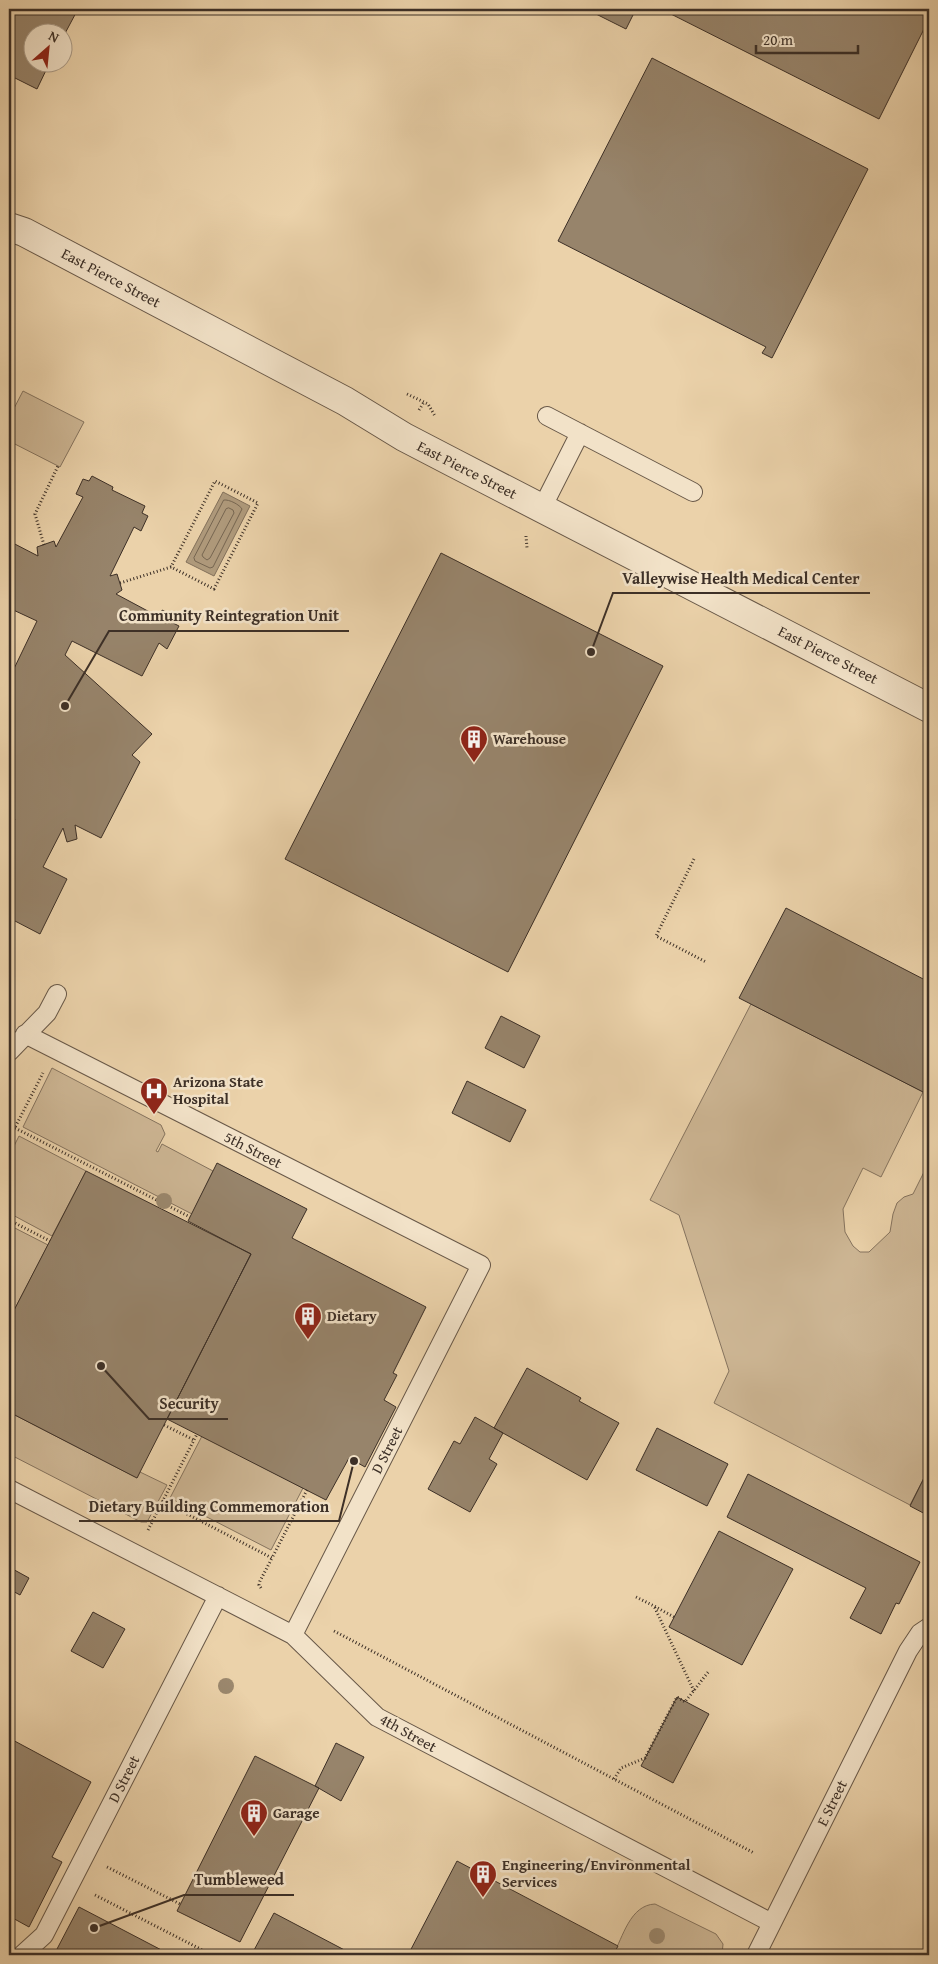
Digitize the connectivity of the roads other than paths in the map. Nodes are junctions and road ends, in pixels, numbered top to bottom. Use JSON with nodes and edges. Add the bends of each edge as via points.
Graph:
{"nodes":[{"id":1,"x":9,"y":228,"type":"edge"},
{"id":2,"x":546,"y":416,"type":"dead end"},
{"id":3,"x":580,"y":432,"type":"junction"},
{"id":4,"x":693,"y":492,"type":"dead end"},
{"id":5,"x":542,"y":508,"type":"junction"},
{"id":6,"x":929,"y":708,"type":"edge"},
{"id":7,"x":57,"y":994,"type":"dead end"},
{"id":8,"x":25,"y":1034,"type":"junction"},
{"id":9,"x":9,"y":1052,"type":"edge"},
{"id":10,"x":481,"y":1265,"type":"joint"},
{"id":11,"x":9,"y":1489,"type":"edge"},
{"id":12,"x":218,"y":1596,"type":"junction"},
{"id":13,"x":929,"y":1627,"type":"edge"},
{"id":14,"x":293,"y":1635,"type":"junction"},
{"id":15,"x":772,"y":1923,"type":"junction"},
{"id":16,"x":22,"y":1955,"type":"edge"},
{"id":17,"x":756,"y":1955,"type":"edge"}],
"edges":[{"from":1,"to":5,"type":"street","name":"East Pierce Street","via":[[24,232]]},
{"from":2,"to":3,"type":"lane"},
{"from":3,"to":4,"type":"lane"},
{"from":3,"to":5,"type":"lane"},
{"from":5,"to":6,"type":"street","name":"East Pierce Street"},
{"from":7,"to":8,"type":"lane","via":[[47,1013]]},
{"from":8,"to":9,"type":"lane"},
{"from":8,"to":10,"type":"lane","name":"5th Street"},
{"from":10,"to":14,"type":"lane","name":"D Street"},
{"from":11,"to":12,"type":"lane","name":"4th Street"},
{"from":12,"to":14,"type":"lane","name":"4th Street"},
{"from":12,"to":16,"type":"lane","name":"D Street","via":[[44,1936]]},
{"from":13,"to":15,"type":"lane","name":"E Street","via":[[920,1633],[908,1651]]},
{"from":14,"to":15,"type":"lane","name":"4th Street","via":[[377,1717]]},
{"from":15,"to":17,"type":"lane","name":"E Street"}]}
